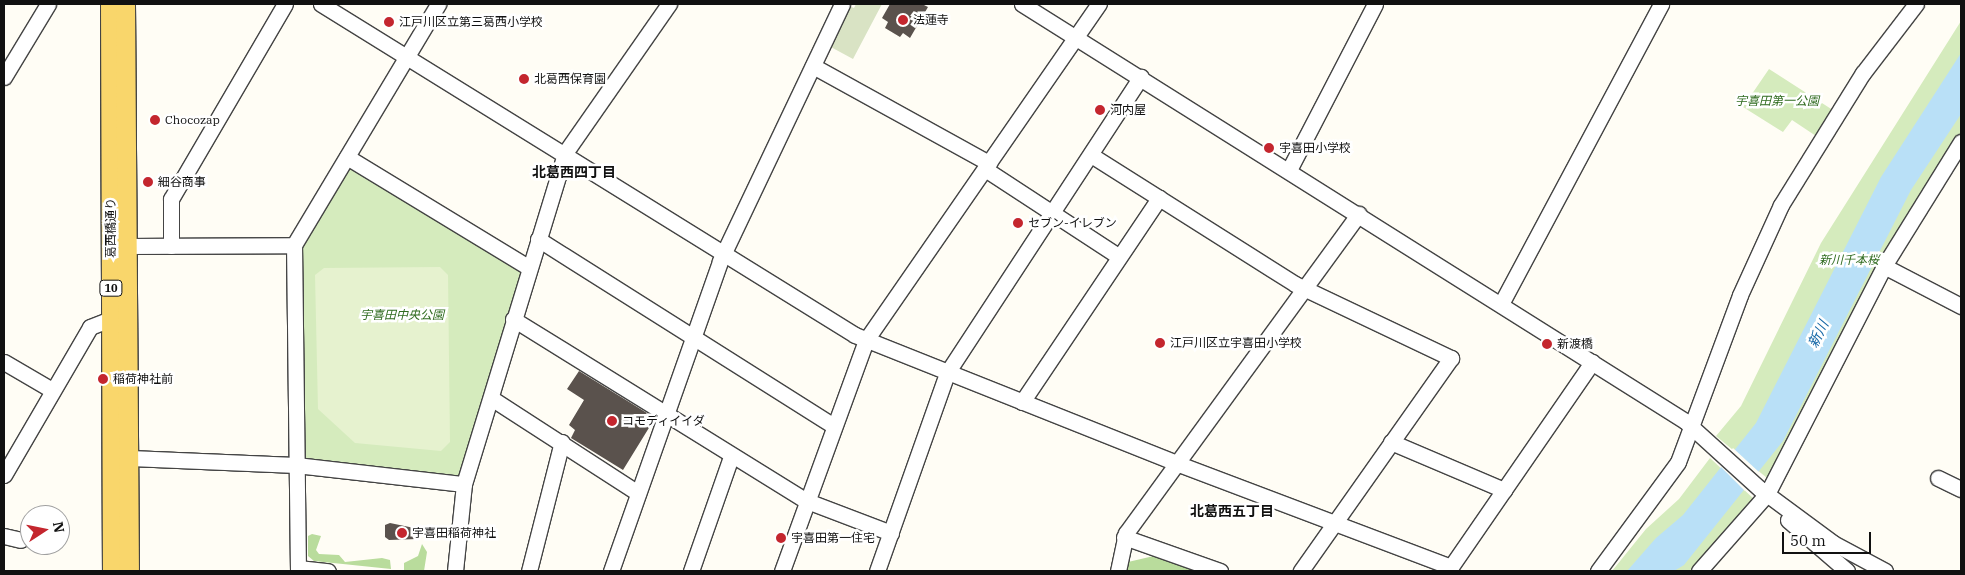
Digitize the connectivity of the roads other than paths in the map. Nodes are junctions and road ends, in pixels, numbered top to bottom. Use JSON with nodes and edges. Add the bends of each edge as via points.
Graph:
{"nodes":[{"id":1,"x":48,"y":4,"type":"edge"},
{"id":2,"x":110,"y":4,"type":"edge"},
{"id":3,"x":125,"y":4,"type":"edge"},
{"id":4,"x":284,"y":4,"type":"edge"},
{"id":5,"x":321,"y":4,"type":"edge"},
{"id":6,"x":438,"y":4,"type":"edge"},
{"id":7,"x":669,"y":4,"type":"edge"},
{"id":8,"x":842,"y":4,"type":"edge"},
{"id":9,"x":1022,"y":4,"type":"edge"},
{"id":10,"x":1099,"y":4,"type":"edge"},
{"id":11,"x":1375,"y":4,"type":"edge"},
{"id":12,"x":1661,"y":4,"type":"edge"},
{"id":13,"x":1916,"y":4,"type":"edge"},
{"id":14,"x":1076,"y":38,"type":"junction"},
{"id":15,"x":406,"y":55,"type":"junction"},
{"id":16,"x":813,"y":66,"type":"junction"},
{"id":17,"x":4,"y":78,"type":"edge"},
{"id":18,"x":1140,"y":78,"type":"junction"},
{"id":19,"x":1961,"y":142,"type":"edge"},
{"id":20,"x":565,"y":153,"type":"junction"},
{"id":21,"x":1091,"y":155,"type":"junction"},
{"id":22,"x":347,"y":157,"type":"junction"},
{"id":23,"x":987,"y":166,"type":"junction"},
{"id":24,"x":1288,"y":170,"type":"junction"},
{"id":25,"x":1159,"y":198,"type":"junction"},
{"id":26,"x":1052,"y":214,"type":"junction"},
{"id":27,"x":1358,"y":214,"type":"junction"},
{"id":28,"x":538,"y":239,"type":"junction"},
{"id":29,"x":294,"y":245,"type":"junction"},
{"id":30,"x":128,"y":246,"type":"junction"},
{"id":31,"x":171,"y":246,"type":"junction"},
{"id":32,"x":723,"y":252,"type":"junction"},
{"id":33,"x":1118,"y":256,"type":"junction"},
{"id":34,"x":1884,"y":266,"type":"junction"},
{"id":35,"x":528,"y":267,"type":"junction"},
{"id":36,"x":1305,"y":289,"type":"junction"},
{"id":37,"x":1501,"y":304,"type":"junction"},
{"id":38,"x":1961,"y":306,"type":"edge"},
{"id":39,"x":111,"y":319,"type":"junction"},
{"id":40,"x":513,"y":319,"type":"junction"},
{"id":41,"x":692,"y":337,"type":"junction"},
{"id":42,"x":866,"y":340,"type":"junction"},
{"id":43,"x":4,"y":362,"type":"edge"},
{"id":44,"x":1592,"y":362,"type":"junction"},
{"id":45,"x":947,"y":373,"type":"junction"},
{"id":46,"x":52,"y":390,"type":"junction"},
{"id":47,"x":491,"y":398,"type":"junction"},
{"id":48,"x":1022,"y":402,"type":"junction"},
{"id":49,"x":667,"y":416,"type":"junction"},
{"id":50,"x":834,"y":426,"type":"junction"},
{"id":51,"x":1692,"y":426,"type":"junction"},
{"id":52,"x":562,"y":442,"type":"junction"},
{"id":53,"x":1391,"y":442,"type":"junction"},
{"id":54,"x":731,"y":457,"type":"junction"},
{"id":55,"x":130,"y":458,"type":"junction"},
{"id":56,"x":1176,"y":464,"type":"junction"},
{"id":57,"x":296,"y":465,"type":"junction"},
{"id":58,"x":4,"y":475,"type":"edge"},
{"id":59,"x":1938,"y":478,"type":"dead end"},
{"id":60,"x":464,"y":484,"type":"junction"},
{"id":61,"x":1961,"y":489,"type":"edge"},
{"id":62,"x":1504,"y":490,"type":"junction"},
{"id":63,"x":1763,"y":492,"type":"junction"},
{"id":64,"x":638,"y":493,"type":"junction"},
{"id":65,"x":807,"y":501,"type":"junction"},
{"id":66,"x":1335,"y":523,"type":"junction"},
{"id":67,"x":891,"y":533,"type":"junction"},
{"id":68,"x":4,"y":536,"type":"edge"},
{"id":69,"x":1124,"y":536,"type":"junction"},
{"id":70,"x":20,"y":540,"type":"edge"},
{"id":71,"x":1449,"y":569,"type":"edge"},
{"id":72,"x":298,"y":570,"type":"edge"},
{"id":73,"x":1213,"y":570,"type":"edge"},
{"id":74,"x":1842,"y":570,"type":"edge"},
{"id":75,"x":112,"y":571,"type":"edge"},
{"id":76,"x":129,"y":571,"type":"edge"},
{"id":77,"x":328,"y":571,"type":"edge"},
{"id":78,"x":455,"y":571,"type":"edge"},
{"id":79,"x":530,"y":571,"type":"edge"},
{"id":80,"x":611,"y":571,"type":"edge"},
{"id":81,"x":691,"y":571,"type":"edge"},
{"id":82,"x":782,"y":571,"type":"edge"},
{"id":83,"x":878,"y":571,"type":"edge"},
{"id":84,"x":1118,"y":571,"type":"edge"},
{"id":85,"x":1301,"y":571,"type":"edge"},
{"id":86,"x":1598,"y":571,"type":"edge"},
{"id":87,"x":1699,"y":571,"type":"edge"},
{"id":88,"x":1885,"y":571,"type":"edge"}],
"edges":[{"from":1,"to":17,"type":"street"},
{"from":2,"to":39,"type":"main road","name":"葛西橋通り","number":"10"},
{"from":3,"to":30,"type":"main road","name":"葛西橋通り","number":"10"},
{"from":4,"to":31,"type":"street","via":[[171,199]]},
{"from":5,"to":15,"type":"street"},
{"from":6,"to":15,"type":"street"},
{"from":7,"to":20,"type":"street"},
{"from":8,"to":16,"type":"street"},
{"from":9,"to":14,"type":"street"},
{"from":10,"to":14,"type":"street"},
{"from":11,"to":24,"type":"street"},
{"from":12,"to":37,"type":"street"},
{"from":13,"to":51,"type":"street","via":[[1863,73],[1781,205],[1740,295]]},
{"from":14,"to":18,"type":"street"},
{"from":14,"to":23,"type":"street"},
{"from":15,"to":20,"type":"street"},
{"from":15,"to":22,"type":"street"},
{"from":16,"to":23,"type":"street"},
{"from":16,"to":32,"type":"street"},
{"from":18,"to":21,"type":"street"},
{"from":18,"to":24,"type":"street"},
{"from":19,"to":34,"type":"street"},
{"from":20,"to":28,"type":"street"},
{"from":20,"to":32,"type":"street"},
{"from":21,"to":25,"type":"street"},
{"from":21,"to":26,"type":"street"},
{"from":22,"to":29,"type":"street"},
{"from":22,"to":35,"type":"street"},
{"from":23,"to":26,"type":"street"},
{"from":23,"to":42,"type":"street"},
{"from":24,"to":27,"type":"street"},
{"from":25,"to":33,"type":"street"},
{"from":25,"to":36,"type":"street"},
{"from":26,"to":33,"type":"street"},
{"from":26,"to":45,"type":"street"},
{"from":27,"to":36,"type":"street"},
{"from":27,"to":37,"type":"street"},
{"from":28,"to":35,"type":"street"},
{"from":28,"to":41,"type":"street"},
{"from":29,"to":31,"type":"street"},
{"from":29,"to":57,"type":"street"},
{"from":30,"to":31,"type":"street"},
{"from":30,"to":55,"type":"main road","name":"葛西橋通り","number":"10"},
{"from":32,"to":41,"type":"street"},
{"from":32,"to":42,"type":"street"},
{"from":33,"to":48,"type":"street"},
{"from":34,"to":38,"type":"street"},
{"from":34,"to":63,"type":"street"},
{"from":35,"to":40,"type":"street"},
{"from":36,"to":53,"type":"street","via":[[1451,358]]},
{"from":36,"to":56,"type":"street"},
{"from":37,"to":44,"type":"street"},
{"from":39,"to":46,"type":"street","via":[[90,327]]},
{"from":39,"to":75,"type":"main road","name":"葛西橋通り","number":"10"},
{"from":40,"to":47,"type":"street"},
{"from":40,"to":49,"type":"street"},
{"from":41,"to":49,"type":"street"},
{"from":41,"to":50,"type":"street"},
{"from":42,"to":45,"type":"street"},
{"from":42,"to":50,"type":"street"},
{"from":43,"to":46,"type":"street"},
{"from":44,"to":51,"type":"street"},
{"from":44,"to":62,"type":"street"},
{"from":45,"to":48,"type":"street"},
{"from":45,"to":67,"type":"street"},
{"from":46,"to":58,"type":"street"},
{"from":47,"to":52,"type":"street"},
{"from":47,"to":60,"type":"street"},
{"from":48,"to":56,"type":"street"},
{"from":49,"to":54,"type":"street"},
{"from":49,"to":64,"type":"street"},
{"from":50,"to":65,"type":"street"},
{"from":51,"to":63,"type":"street"},
{"from":51,"to":86,"type":"street","via":[[1670,476]]},
{"from":52,"to":64,"type":"street"},
{"from":52,"to":79,"type":"street"},
{"from":53,"to":62,"type":"street"},
{"from":53,"to":66,"type":"street"},
{"from":54,"to":65,"type":"street"},
{"from":54,"to":81,"type":"street"},
{"from":55,"to":57,"type":"street"},
{"from":55,"to":76,"type":"main road","name":"葛西橋通り","number":"10"},
{"from":56,"to":66,"type":"street"},
{"from":56,"to":69,"type":"street"},
{"from":57,"to":60,"type":"street"},
{"from":57,"to":72,"type":"street"},
{"from":59,"to":61,"type":"street"},
{"from":60,"to":78,"type":"street"},
{"from":62,"to":71,"type":"street"},
{"from":63,"to":74,"type":"street","via":[[1780,513]]},
{"from":63,"to":87,"type":"street"},
{"from":63,"to":88,"type":"street","via":[[1833,543]]},
{"from":64,"to":80,"type":"street"},
{"from":65,"to":67,"type":"street"},
{"from":65,"to":82,"type":"street"},
{"from":66,"to":71,"type":"street"},
{"from":66,"to":85,"type":"street"},
{"from":67,"to":83,"type":"street"},
{"from":68,"to":70,"type":"street"},
{"from":69,"to":73,"type":"street"},
{"from":69,"to":84,"type":"street"},
{"from":72,"to":77,"type":"street"}]}
